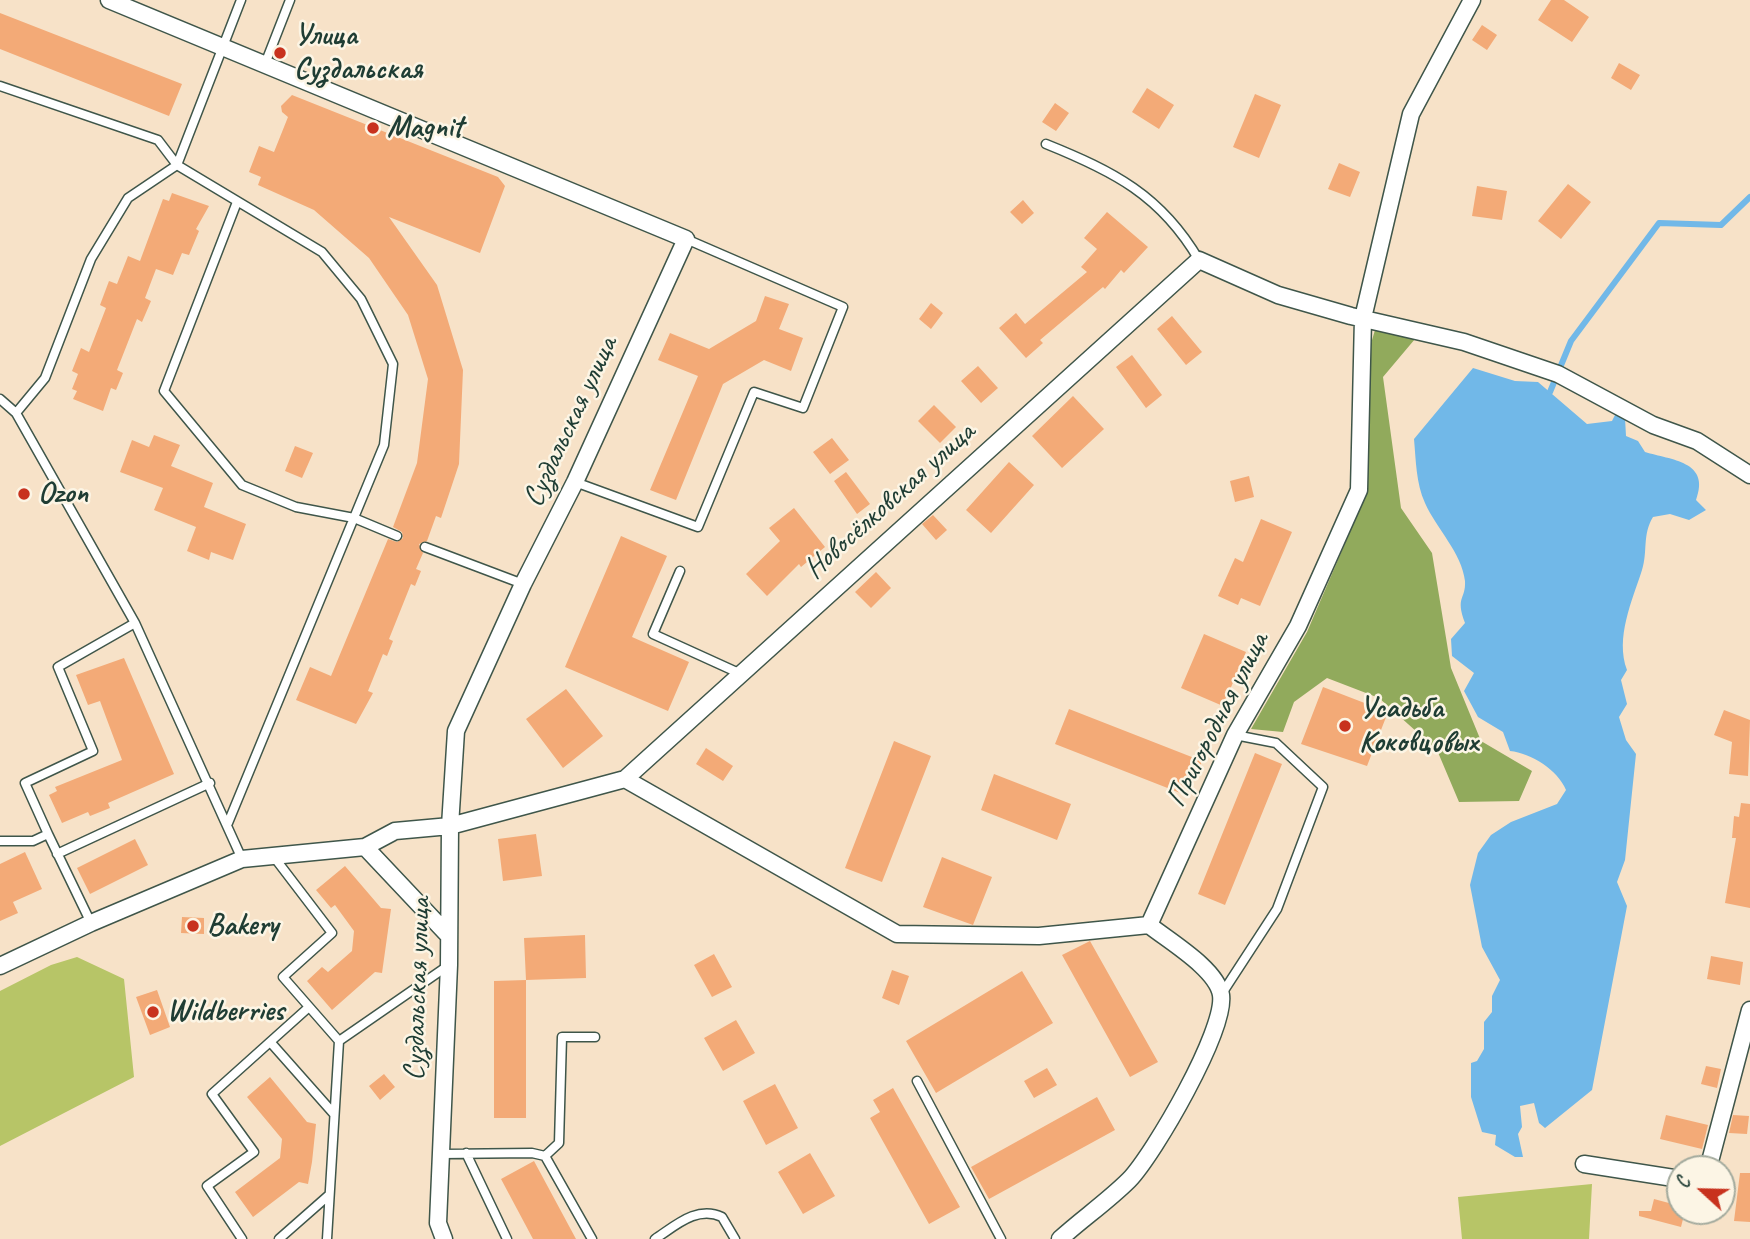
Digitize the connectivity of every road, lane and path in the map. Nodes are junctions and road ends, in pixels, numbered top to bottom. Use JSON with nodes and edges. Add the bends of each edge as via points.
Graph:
{"nodes":[{"id":1,"x":110,"y":0,"type":"edge"},
{"id":2,"x":241,"y":0,"type":"edge"},
{"id":3,"x":290,"y":0,"type":"edge"},
{"id":4,"x":1472,"y":0,"type":"edge"},
{"id":5,"x":223,"y":47,"type":"junction"},
{"id":6,"x":265,"y":64,"type":"junction"},
{"id":7,"x":0,"y":86,"type":"edge"},
{"id":8,"x":1046,"y":145,"type":"dead end"},
{"id":9,"x":177,"y":165,"type":"junction"},
{"id":10,"x":237,"y":202,"type":"junction"},
{"id":11,"x":686,"y":239,"type":"junction"},
{"id":12,"x":1199,"y":260,"type":"junction"},
{"id":13,"x":1363,"y":318,"type":"junction"},
{"id":14,"x":0,"y":399,"type":"edge"},
{"id":15,"x":16,"y":413,"type":"junction"},
{"id":16,"x":1750,"y":475,"type":"edge"},
{"id":17,"x":576,"y":482,"type":"junction"},
{"id":18,"x":354,"y":518,"type":"junction"},
{"id":19,"x":397,"y":536,"type":"dead end"},
{"id":20,"x":425,"y":547,"type":"dead end"},
{"id":21,"x":680,"y":571,"type":"dead end"},
{"id":22,"x":523,"y":584,"type":"junction"},
{"id":23,"x":135,"y":623,"type":"junction"},
{"id":24,"x":741,"y":674,"type":"junction"},
{"id":25,"x":1235,"y":735,"type":"junction"},
{"id":26,"x":625,"y":779,"type":"junction"},
{"id":27,"x":210,"y":783,"type":"junction"},
{"id":28,"x":228,"y":823,"type":"junction"},
{"id":29,"x":450,"y":826,"type":"junction"},
{"id":30,"x":48,"y":834,"type":"junction"},
{"id":31,"x":0,"y":841,"type":"edge"},
{"id":32,"x":365,"y":847,"type":"junction"},
{"id":33,"x":57,"y":854,"type":"junction"},
{"id":34,"x":273,"y":855,"type":"junction"},
{"id":35,"x":242,"y":859,"type":"junction"},
{"id":36,"x":91,"y":923,"type":"junction"},
{"id":37,"x":1149,"y":925,"type":"junction"},
{"id":38,"x":449,"y":936,"type":"junction"},
{"id":39,"x":449,"y":965,"type":"junction"},
{"id":40,"x":0,"y":966,"type":"edge"},
{"id":41,"x":1221,"y":995,"type":"junction"},
{"id":42,"x":310,"y":1007,"type":"junction"},
{"id":43,"x":1750,"y":1010,"type":"edge"},
{"id":44,"x":1748,"y":1028,"type":"edge"},
{"id":45,"x":595,"y":1037,"type":"dead end"},
{"id":46,"x":339,"y":1041,"type":"junction"},
{"id":47,"x":272,"y":1044,"type":"junction"},
{"id":48,"x":917,"y":1081,"type":"dead end"},
{"id":49,"x":334,"y":1114,"type":"junction"},
{"id":50,"x":466,"y":1153,"type":"junction"},
{"id":51,"x":441,"y":1154,"type":"junction"},
{"id":52,"x":1712,"y":1155,"type":"edge"},
{"id":53,"x":545,"y":1156,"type":"junction"},
{"id":54,"x":1584,"y":1164,"type":"dead end"},
{"id":55,"x":1666,"y":1177,"type":"edge"},
{"id":56,"x":329,"y":1195,"type":"junction"},
{"id":57,"x":242,"y":1239,"type":"edge"},
{"id":58,"x":279,"y":1239,"type":"edge"},
{"id":59,"x":327,"y":1239,"type":"edge"},
{"id":60,"x":444,"y":1239,"type":"edge"},
{"id":61,"x":507,"y":1239,"type":"edge"},
{"id":62,"x":592,"y":1239,"type":"edge"},
{"id":63,"x":655,"y":1239,"type":"edge"},
{"id":64,"x":736,"y":1239,"type":"edge"},
{"id":65,"x":1001,"y":1239,"type":"edge"},
{"id":66,"x":1060,"y":1239,"type":"edge"}],
"edges":[{"from":1,"to":5,"type":"street"},
{"from":2,"to":5,"type":"lane"},
{"from":3,"to":6,"type":"lane"},
{"from":4,"to":13,"type":"street","name":"Пригородная улица","via":[[1411,114]]},
{"from":5,"to":6,"type":"street"},
{"from":5,"to":9,"type":"lane"},
{"from":6,"to":11,"type":"street"},
{"from":7,"to":9,"type":"lane","via":[[158,140]]},
{"from":8,"to":12,"type":"lane","via":[[1104,167],[1149,199],[1182,230]]},
{"from":9,"to":10,"type":"lane"},
{"from":9,"to":15,"type":"lane","via":[[128,198],[91,259],[45,378]]},
{"from":10,"to":18,"type":"lane","via":[[322,252],[361,299],[393,364],[384,445]]},
{"from":10,"to":18,"type":"lane","via":[[164,391],[242,485],[296,507]]},
{"from":11,"to":17,"type":"street","name":"Суздальская улица"},
{"from":11,"to":17,"type":"lane","via":[[843,307],[803,408],[754,392],[698,527]]},
{"from":12,"to":13,"type":"street","via":[[1278,295]]},
{"from":12,"to":24,"type":"street","name":"Новосёлковская улица"},
{"from":13,"to":16,"type":"street","via":[[1464,342],[1558,374],[1653,425],[1697,441]]},
{"from":13,"to":25,"type":"street","name":"Пригородная улица","via":[[1359,490],[1298,626]]},
{"from":14,"to":15,"type":"lane"},
{"from":15,"to":23,"type":"lane"},
{"from":17,"to":22,"type":"street","name":"Суздальская улица"},
{"from":18,"to":19,"type":"lane"},
{"from":18,"to":28,"type":"lane"},
{"from":20,"to":22,"type":"lane"},
{"from":21,"to":24,"type":"lane","via":[[653,634]]},
{"from":22,"to":29,"type":"street","name":"Суздальская улица","via":[[456,731]]},
{"from":23,"to":27,"type":"lane"},
{"from":23,"to":30,"type":"lane","via":[[58,667],[93,751],[25,783]]},
{"from":24,"to":26,"type":"street","name":"Новосёлковская улица"},
{"from":25,"to":37,"type":"street","name":"Пригородная улица"},
{"from":25,"to":41,"type":"lane","via":[[1276,743],[1323,787],[1277,909]]},
{"from":26,"to":29,"type":"street","name":"Новосёлковская улица"},
{"from":26,"to":37,"type":"street","via":[[897,934],[1039,936]]},
{"from":27,"to":28,"type":"lane"},
{"from":27,"to":33,"type":"lane"},
{"from":28,"to":35,"type":"lane"},
{"from":29,"to":32,"type":"street","name":"Новосёлковская улица","via":[[396,831]]},
{"from":29,"to":38,"type":"street","name":"Суздальская улица"},
{"from":30,"to":31,"type":"lane","via":[[33,841]]},
{"from":30,"to":33,"type":"lane"},
{"from":32,"to":34,"type":"street"},
{"from":32,"to":38,"type":"street"},
{"from":33,"to":36,"type":"lane"},
{"from":34,"to":35,"type":"street"},
{"from":34,"to":42,"type":"lane","via":[[332,933],[283,977]]},
{"from":35,"to":36,"type":"street"},
{"from":36,"to":40,"type":"street"},
{"from":37,"to":41,"type":"street","via":[[1206,968]]},
{"from":38,"to":39,"type":"street","name":"Суздальская улица"},
{"from":39,"to":46,"type":"lane"},
{"from":39,"to":51,"type":"street","name":"Суздальская улица"},
{"from":41,"to":66,"type":"street","via":[[1216,1022],[1183,1099],[1130,1178]]},
{"from":42,"to":46,"type":"lane"},
{"from":42,"to":47,"type":"lane"},
{"from":43,"to":44,"type":"street"},
{"from":44,"to":52,"type":"street"},
{"from":45,"to":53,"type":"lane","via":[[562,1037],[559,1143]]},
{"from":46,"to":49,"type":"lane"},
{"from":47,"to":49,"type":"lane"},
{"from":47,"to":57,"type":"lane","via":[[212,1094],[254,1152],[206,1186]]},
{"from":48,"to":65,"type":"lane"},
{"from":49,"to":56,"type":"lane"},
{"from":50,"to":51,"type":"lane"},
{"from":50,"to":53,"type":"lane"},
{"from":50,"to":61,"type":"lane"},
{"from":51,"to":60,"type":"street","name":"Суздальская улица","via":[[438,1223]]},
{"from":53,"to":62,"type":"lane"},
{"from":54,"to":55,"type":"street"},
{"from":56,"to":58,"type":"lane"},
{"from":56,"to":59,"type":"lane"},
{"from":63,"to":64,"type":"lane","via":[[692,1216],[706,1213],[722,1217]]}]}
